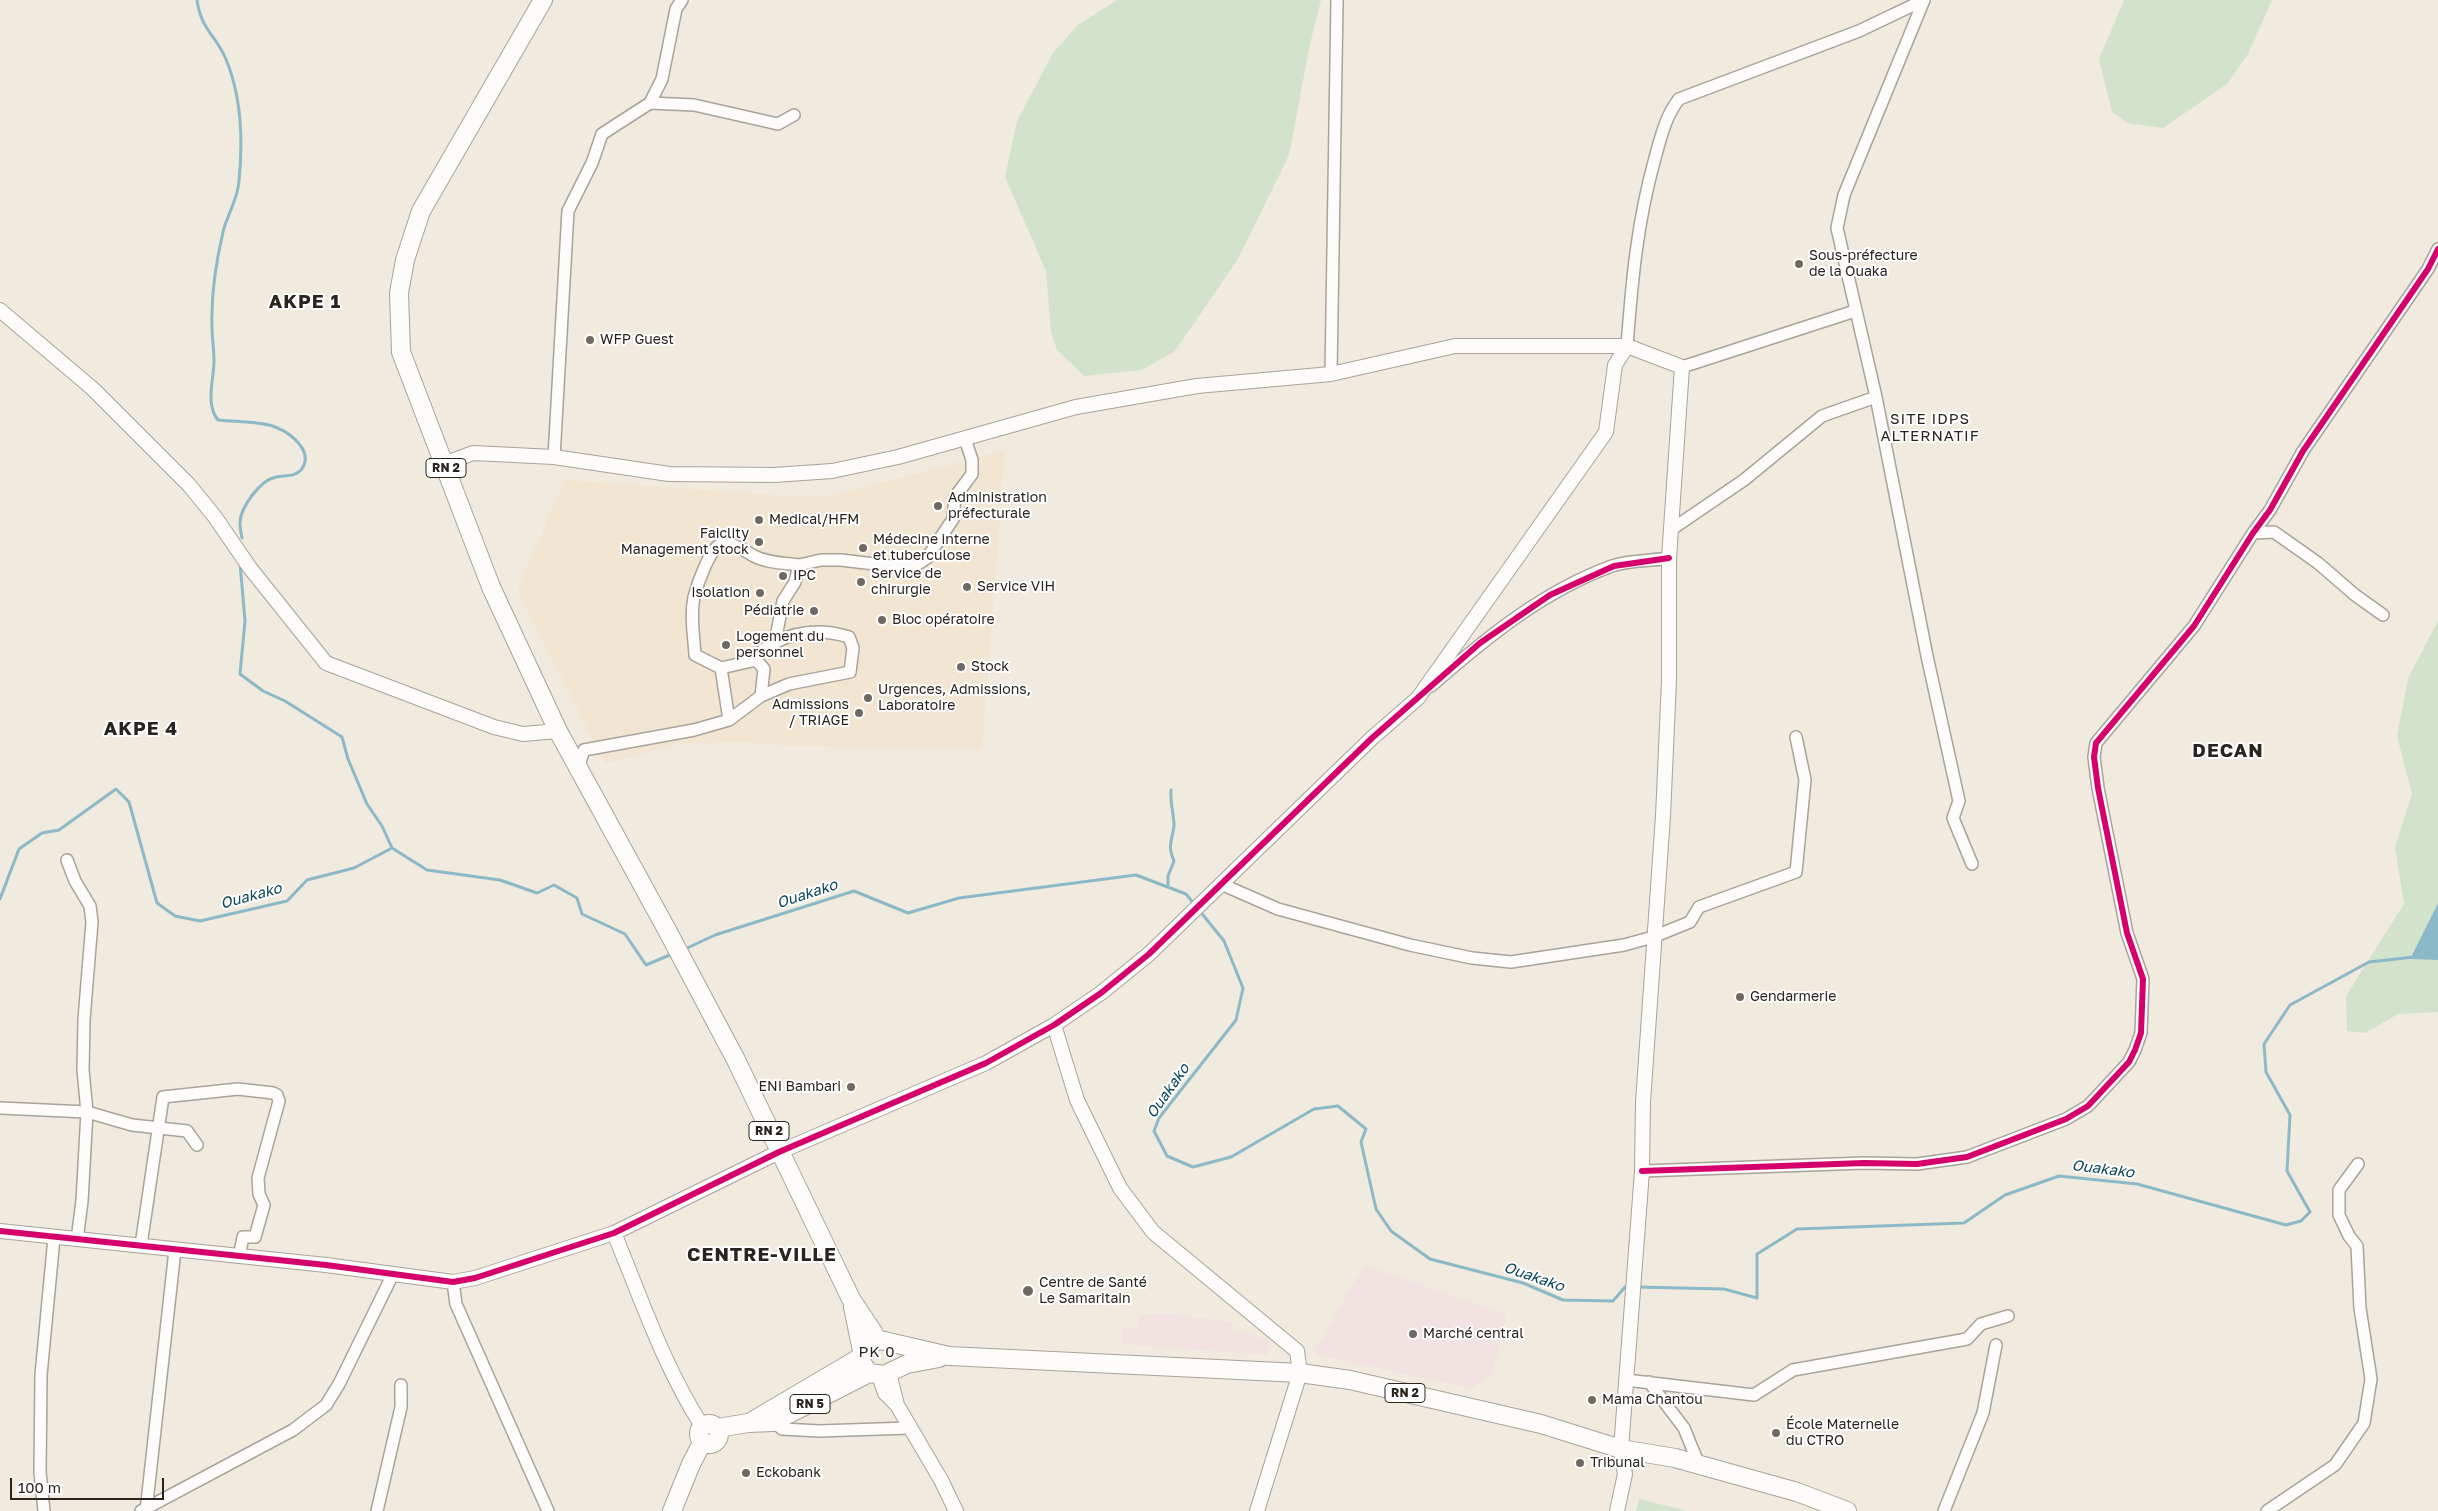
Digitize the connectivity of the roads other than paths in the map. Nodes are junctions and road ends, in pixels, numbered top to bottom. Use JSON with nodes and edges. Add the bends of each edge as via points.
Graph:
{"nodes":[{"id":1,"x":543,"y":0,"type":"edge"},
{"id":2,"x":682,"y":0,"type":"edge"},
{"id":3,"x":1337,"y":0,"type":"edge"},
{"id":4,"x":650,"y":103,"type":"junction"},
{"id":5,"x":794,"y":115,"type":"dead end"},
{"id":6,"x":2438,"y":249,"type":"edge"},
{"id":7,"x":0,"y":310,"type":"edge"},
{"id":8,"x":1855,"y":310,"type":"junction"},
{"id":9,"x":1627,"y":346,"type":"junction"},
{"id":10,"x":1682,"y":367,"type":"junction"},
{"id":11,"x":1331,"y":374,"type":"junction"},
{"id":12,"x":1876,"y":397,"type":"junction"},
{"id":13,"x":965,"y":439,"type":"junction"},
{"id":14,"x":554,"y":457,"type":"junction"},
{"id":15,"x":444,"y":464,"type":"junction"},
{"id":16,"x":1672,"y":529,"type":"junction"},
{"id":17,"x":2253,"y":533,"type":"junction"},
{"id":18,"x":1669,"y":558,"type":"junction"},
{"id":19,"x":799,"y":565,"type":"junction"},
{"id":20,"x":2383,"y":615,"type":"dead end"},
{"id":21,"x":775,"y":642,"type":"junction"},
{"id":22,"x":756,"y":660,"type":"junction"},
{"id":23,"x":721,"y":668,"type":"junction"},
{"id":24,"x":761,"y":696,"type":"junction"},
{"id":25,"x":1418,"y":698,"type":"junction"},
{"id":26,"x":729,"y":720,"type":"junction"},
{"id":27,"x":558,"y":731,"type":"junction"},
{"id":28,"x":1796,"y":737,"type":"dead end"},
{"id":29,"x":578,"y":768,"type":"junction"},
{"id":30,"x":68,"y":860,"type":"dead end"},
{"id":31,"x":1972,"y":864,"type":"dead end"},
{"id":32,"x":1221,"y":884,"type":"junction"},
{"id":33,"x":1653,"y":937,"type":"junction"},
{"id":34,"x":1054,"y":1025,"type":"junction"},
{"id":35,"x":0,"y":1108,"type":"edge"},
{"id":36,"x":87,"y":1112,"type":"junction"},
{"id":37,"x":158,"y":1128,"type":"junction"},
{"id":38,"x":197,"y":1144,"type":"dead end"},
{"id":39,"x":779,"y":1152,"type":"junction"},
{"id":40,"x":2358,"y":1164,"type":"dead end"},
{"id":41,"x":1642,"y":1171,"type":"junction"},
{"id":42,"x":0,"y":1231,"type":"edge"},
{"id":43,"x":614,"y":1233,"type":"junction"},
{"id":44,"x":54,"y":1238,"type":"junction"},
{"id":45,"x":77,"y":1240,"type":"junction"},
{"id":46,"x":141,"y":1245,"type":"junction"},
{"id":47,"x":175,"y":1250,"type":"junction"},
{"id":48,"x":239,"y":1257,"type":"junction"},
{"id":49,"x":393,"y":1274,"type":"junction"},
{"id":50,"x":453,"y":1282,"type":"junction"},
{"id":51,"x":851,"y":1299,"type":"junction"},
{"id":52,"x":2008,"y":1316,"type":"dead end"},
{"id":53,"x":882,"y":1342,"type":"junction"},
{"id":54,"x":1996,"y":1345,"type":"dead end"},
{"id":55,"x":861,"y":1354,"type":"junction"},
{"id":56,"x":949,"y":1356,"type":"junction"},
{"id":57,"x":1300,"y":1372,"type":"junction"},
{"id":58,"x":882,"y":1373,"type":"junction"},
{"id":59,"x":1626,"y":1380,"type":"junction"},
{"id":60,"x":1649,"y":1382,"type":"junction"},
{"id":61,"x":401,"y":1385,"type":"dead end"},
{"id":62,"x":800,"y":1401,"type":"junction"},
{"id":63,"x":770,"y":1416,"type":"junction"},
{"id":64,"x":909,"y":1428,"type":"junction"},
{"id":65,"x":708,"y":1432,"type":"junction"},
{"id":66,"x":1621,"y":1449,"type":"junction"},
{"id":67,"x":1699,"y":1465,"type":"junction"},
{"id":68,"x":144,"y":1510,"type":"edge"},
{"id":69,"x":44,"y":1511,"type":"edge"},
{"id":70,"x":377,"y":1511,"type":"edge"},
{"id":71,"x":548,"y":1511,"type":"edge"},
{"id":72,"x":672,"y":1511,"type":"edge"},
{"id":73,"x":956,"y":1511,"type":"edge"},
{"id":74,"x":1258,"y":1511,"type":"edge"},
{"id":75,"x":1617,"y":1511,"type":"edge"},
{"id":76,"x":1847,"y":1511,"type":"edge"},
{"id":77,"x":1944,"y":1511,"type":"edge"},
{"id":78,"x":2267,"y":1511,"type":"edge"}],
"edges":[{"from":1,"to":15,"type":"main road","number":"RN 2","via":[[421,211],[405,260],[399,293],[401,352]]},
{"from":2,"to":4,"type":"street","via":[[676,9],[662,79]]},
{"from":3,"to":11,"type":"street"},
{"from":4,"to":5,"type":"street","via":[[694,105],[778,124]]},
{"from":4,"to":14,"type":"street","via":[[602,134],[592,163],[568,211]]},
{"from":6,"to":17,"type":"street","via":[[2428,269],[2308,443],[2270,510]]},
{"from":7,"to":27,"type":"street","via":[[93,389],[189,485],[326,663],[494,727],[523,734]]},
{"from":8,"to":9,"type":"street","via":[[1837,228],[1839,212],[1924,0],[1860,31],[1679,99],[1668,113],[1642,204]]},
{"from":8,"to":10,"type":"street"},
{"from":8,"to":12,"type":"street"},
{"from":9,"to":10,"type":"street"},
{"from":9,"to":11,"type":"street","via":[[1455,346]]},
{"from":9,"to":25,"type":"street","via":[[1616,365],[1606,432]]},
{"from":10,"to":16,"type":"street"},
{"from":11,"to":13,"type":"street","via":[[1197,386],[1076,407]]},
{"from":12,"to":16,"type":"street","via":[[1822,416],[1744,480]]},
{"from":12,"to":31,"type":"street","via":[[1959,801],[1953,818]]},
{"from":13,"to":14,"type":"street","via":[[832,471],[774,475],[669,474]]},
{"from":13,"to":19,"type":"street","via":[[972,460],[972,474],[955,497],[953,518],[927,558],[915,566],[841,560]]},
{"from":14,"to":15,"type":"street","via":[[473,453]]},
{"from":15,"to":27,"type":"main road","number":"RN 2","via":[[491,587]]},
{"from":16,"to":18,"type":"street"},
{"from":17,"to":20,"type":"street","via":[[2274,532]]},
{"from":17,"to":41,"type":"street","via":[[2194,626],[2096,743],[2094,757],[2098,788],[2127,933],[2143,979],[2141,1033],[2135,1050],[2129,1062],[2088,1106],[2066,1118],[1967,1157],[1917,1164],[1864,1162]]},
{"from":18,"to":25,"type":"street","via":[[1614,566],[1550,595],[1480,643]]},
{"from":18,"to":33,"type":"street","via":[[1669,680]]},
{"from":19,"to":21,"type":"street","via":[[795,582],[783,601]]},
{"from":19,"to":23,"type":"street","via":[[763,561],[733,545],[715,547],[694,598],[693,625],[695,655]]},
{"from":21,"to":22,"type":"street","via":[[759,652]]},
{"from":21,"to":24,"type":"street","via":[[807,631],[849,637],[854,648],[850,672],[789,684]]},
{"from":22,"to":23,"type":"street"},
{"from":22,"to":24,"type":"street","via":[[764,669]]},
{"from":23,"to":26,"type":"street"},
{"from":24,"to":26,"type":"street"},
{"from":25,"to":32,"type":"street"},
{"from":26,"to":29,"type":"street","via":[[694,730],[584,750]]},
{"from":27,"to":29,"type":"main road","number":"RN 2"},
{"from":28,"to":33,"type":"street","via":[[1805,780],[1796,872],[1699,907],[1690,922]]},
{"from":29,"to":39,"type":"main road","number":"RN 2","via":[[668,930],[736,1060]]},
{"from":30,"to":36,"type":"street","via":[[75,882],[90,906],[92,922],[84,1019],[83,1070]]},
{"from":32,"to":33,"type":"street","via":[[1278,909],[1410,945],[1472,958],[1511,962],[1624,945]]},
{"from":32,"to":34,"type":"street","via":[[1149,954],[1100,994]]},
{"from":33,"to":41,"type":"street"},
{"from":34,"to":39,"type":"street","via":[[986,1063]]},
{"from":34,"to":57,"type":"street","via":[[1078,1100],[1120,1188],[1154,1232],[1297,1352]]},
{"from":35,"to":36,"type":"street"},
{"from":36,"to":37,"type":"street","via":[[132,1125]]},
{"from":36,"to":45,"type":"street"},
{"from":37,"to":38,"type":"street","via":[[187,1131]]},
{"from":37,"to":46,"type":"street"},
{"from":37,"to":48,"type":"street","via":[[163,1097],[238,1089],[277,1095],[279,1100],[258,1178],[264,1205],[262,1220],[255,1237],[243,1237]]},
{"from":39,"to":43,"type":"street"},
{"from":39,"to":51,"type":"main road","number":"RN 2"},
{"from":40,"to":78,"type":"street","via":[[2340,1190],[2339,1214],[2348,1236],[2357,1246],[2360,1308],[2371,1379],[2364,1423],[2335,1465]]},
{"from":41,"to":59,"type":"street"},
{"from":42,"to":44,"type":"street"},
{"from":43,"to":50,"type":"street","via":[[475,1278]]},
{"from":43,"to":65,"type":"street","via":[[688,1405]]},
{"from":44,"to":45,"type":"street"},
{"from":44,"to":69,"type":"street","via":[[41,1375],[40,1472]]},
{"from":45,"to":46,"type":"street"},
{"from":46,"to":47,"type":"street"},
{"from":47,"to":48,"type":"street"},
{"from":47,"to":68,"type":"street"},
{"from":48,"to":49,"type":"street"},
{"from":49,"to":50,"type":"street"},
{"from":49,"to":68,"type":"street","via":[[326,1405],[293,1430]]},
{"from":50,"to":71,"type":"street","via":[[456,1304]]},
{"from":51,"to":53,"type":"main road","number":"RN 2"},
{"from":51,"to":55,"type":"main road","number":"RN 2"},
{"from":52,"to":60,"type":"street","via":[[1981,1324],[1967,1339],[1793,1370],[1754,1395]]},
{"from":53,"to":55,"type":"main road","via":[[868,1344]]},
{"from":53,"to":56,"type":"main road","number":"RN 2"},
{"from":53,"to":58,"type":"main road","via":[[892,1347],[896,1358]]},
{"from":54,"to":77,"type":"street","via":[[1984,1413]]},
{"from":55,"to":58,"type":"main road","via":[[862,1366]]},
{"from":55,"to":62,"type":"main road","number":"RN 5"},
{"from":56,"to":57,"type":"main road","number":"RN 2"},
{"from":56,"to":58,"type":"main road","number":"RN 2","via":[[919,1360]]},
{"from":57,"to":66,"type":"main road","number":"RN 2","via":[[1350,1380],[1540,1424]]},
{"from":57,"to":74,"type":"street"},
{"from":58,"to":62,"type":"main road","number":"RN 5"},
{"from":58,"to":64,"type":"street","via":[[885,1393]]},
{"from":59,"to":60,"type":"street"},
{"from":59,"to":66,"type":"street"},
{"from":60,"to":67,"type":"street","via":[[1684,1428]]},
{"from":61,"to":70,"type":"street","via":[[401,1407]]},
{"from":62,"to":63,"type":"main road","number":"RN 5"},
{"from":63,"to":64,"type":"street","via":[[782,1429]]},
{"from":63,"to":65,"type":"main road","number":"RN 5"},
{"from":64,"to":73,"type":"street"},
{"from":65,"to":72,"type":"main road"},
{"from":66,"to":67,"type":"main road","number":"RN 2"},
{"from":66,"to":75,"type":"street","via":[[1625,1474]]},
{"from":67,"to":76,"type":"main road","number":"RN 2","via":[[1797,1492]]}]}
